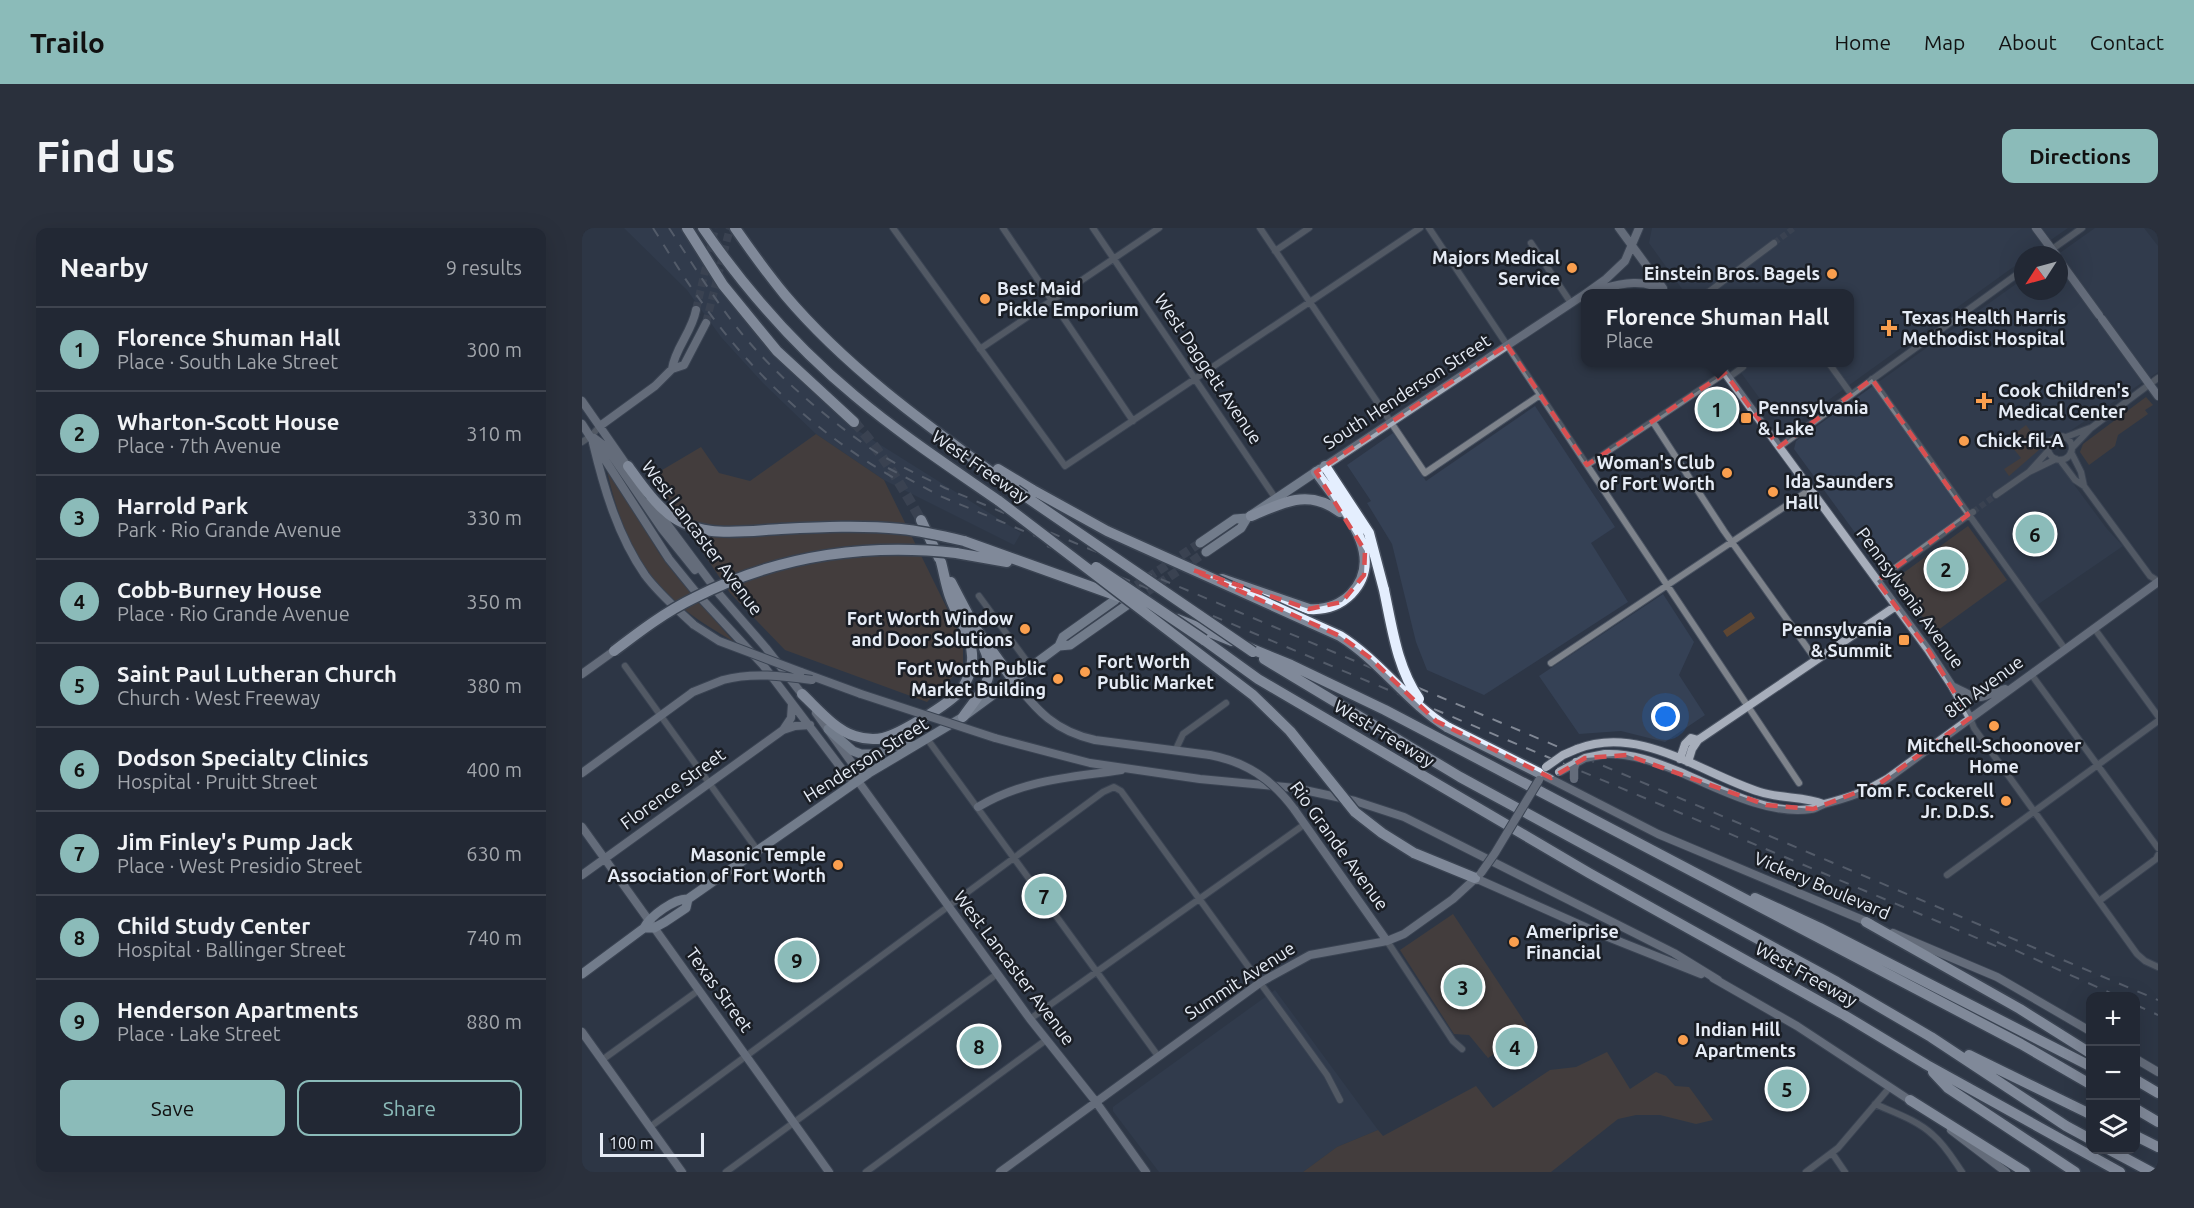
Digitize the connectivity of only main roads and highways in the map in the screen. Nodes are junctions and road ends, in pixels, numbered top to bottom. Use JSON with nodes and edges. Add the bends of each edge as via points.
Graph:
{"nodes":[{"id":1,"x":687,"y":228,"type":"edge"},
{"id":2,"x":735,"y":228,"type":"edge"},
{"id":3,"x":1619,"y":228,"type":"edge"},
{"id":4,"x":1639,"y":228,"type":"edge"},
{"id":5,"x":2036,"y":228,"type":"edge"},
{"id":6,"x":705,"y":231,"type":"edge"},
{"id":7,"x":2046,"y":246,"type":"edge"},
{"id":8,"x":1632,"y":247,"type":"junction"},
{"id":9,"x":2068,"y":272,"type":"edge"},
{"id":10,"x":1591,"y":289,"type":"edge"},
{"id":11,"x":1605,"y":289,"type":"edge"},
{"id":12,"x":1660,"y":289,"type":"edge"},
{"id":13,"x":1662,"y":289,"type":"edge"},
{"id":14,"x":1581,"y":296,"type":"edge"},
{"id":15,"x":696,"y":310,"type":"tunnel mouth"},
{"id":16,"x":706,"y":323,"type":"tunnel mouth"},
{"id":17,"x":1720,"y":367,"type":"edge"},
{"id":18,"x":672,"y":369,"type":"junction"},
{"id":19,"x":2158,"y":396,"type":"edge"},
{"id":20,"x":582,"y":401,"type":"edge"},
{"id":21,"x":854,"y":422,"type":"tunnel mouth"},
{"id":22,"x":582,"y":424,"type":"edge"},
{"id":23,"x":924,"y":424,"type":"junction"},
{"id":24,"x":600,"y":426,"type":"junction"},
{"id":25,"x":591,"y":436,"type":"junction"},
{"id":26,"x":628,"y":466,"type":"junction"},
{"id":27,"x":1320,"y":469,"type":"junction"},
{"id":28,"x":999,"y":501,"type":"junction"},
{"id":29,"x":1249,"y":517,"type":"junction"},
{"id":30,"x":1348,"y":519,"type":"junction"},
{"id":31,"x":921,"y":520,"type":"tunnel mouth"},
{"id":32,"x":1200,"y":543,"type":"tunnel mouth"},
{"id":33,"x":1206,"y":552,"type":"tunnel mouth"},
{"id":34,"x":941,"y":562,"type":"junction"},
{"id":35,"x":1043,"y":570,"type":"junction"},
{"id":36,"x":1193,"y":570,"type":"junction"},
{"id":37,"x":2158,"y":581,"type":"edge"},
{"id":38,"x":720,"y":595,"type":"junction"},
{"id":39,"x":1115,"y":600,"type":"tunnel mouth"},
{"id":40,"x":1127,"y":605,"type":"tunnel mouth"},
{"id":41,"x":1896,"y":606,"type":"junction"},
{"id":42,"x":974,"y":626,"type":"junction"},
{"id":43,"x":1059,"y":646,"type":"junction"},
{"id":44,"x":614,"y":651,"type":"joint"},
{"id":45,"x":582,"y":674,"type":"edge"},
{"id":46,"x":1012,"y":680,"type":"junction"},
{"id":47,"x":837,"y":686,"type":"junction"},
{"id":48,"x":1953,"y":686,"type":"junction"},
{"id":49,"x":2014,"y":686,"type":"junction"},
{"id":50,"x":802,"y":694,"type":"junction"},
{"id":51,"x":792,"y":703,"type":"junction"},
{"id":52,"x":963,"y":717,"type":"junction"},
{"id":53,"x":1970,"y":718,"type":"junction"},
{"id":54,"x":810,"y":724,"type":"junction"},
{"id":55,"x":1447,"y":727,"type":"junction"},
{"id":56,"x":828,"y":729,"type":"junction"},
{"id":57,"x":783,"y":730,"type":"junction"},
{"id":58,"x":916,"y":746,"type":"junction"},
{"id":59,"x":1684,"y":761,"type":"junction"},
{"id":60,"x":1576,"y":762,"type":"junction"},
{"id":61,"x":1133,"y":768,"type":"junction"},
{"id":62,"x":582,"y":773,"type":"edge"},
{"id":63,"x":1541,"y":773,"type":"junction"},
{"id":64,"x":1551,"y":778,"type":"junction"},
{"id":65,"x":858,"y":781,"type":"junction"},
{"id":66,"x":1587,"y":798,"type":"junction"},
{"id":67,"x":1823,"y":804,"type":"junction"},
{"id":68,"x":978,"y":807,"type":"road end"},
{"id":69,"x":582,"y":827,"type":"edge"},
{"id":70,"x":1632,"y":840,"type":"junction"},
{"id":71,"x":604,"y":859,"type":"junction"},
{"id":72,"x":582,"y":875,"type":"edge"},
{"id":73,"x":1478,"y":876,"type":"junction"},
{"id":74,"x":1866,"y":922,"type":"junction"},
{"id":75,"x":649,"y":925,"type":"junction"},
{"id":76,"x":1387,"y":941,"type":"junction"},
{"id":77,"x":582,"y":974,"type":"edge"},
{"id":78,"x":1718,"y":980,"type":"junction"},
{"id":79,"x":2086,"y":1029,"type":"edge"},
{"id":80,"x":582,"y":1032,"type":"edge"},
{"id":81,"x":1931,"y":1037,"type":"junction"},
{"id":82,"x":2086,"y":1050,"type":"edge"},
{"id":83,"x":2140,"y":1061,"type":"edge"},
{"id":84,"x":2086,"y":1063,"type":"edge"},
{"id":85,"x":1927,"y":1065,"type":"junction"},
{"id":86,"x":2158,"y":1072,"type":"edge"},
{"id":87,"x":2086,"y":1081,"type":"edge"},
{"id":88,"x":2140,"y":1082,"type":"edge"},
{"id":89,"x":2140,"y":1091,"type":"edge"},
{"id":90,"x":2158,"y":1093,"type":"edge"},
{"id":91,"x":1910,"y":1100,"type":"junction"},
{"id":92,"x":2158,"y":1100,"type":"edge"},
{"id":93,"x":1096,"y":1102,"type":"junction"},
{"id":94,"x":2086,"y":1112,"type":"edge"},
{"id":95,"x":2140,"y":1112,"type":"edge"},
{"id":96,"x":2158,"y":1122,"type":"edge"},
{"id":97,"x":2086,"y":1136,"type":"edge"},
{"id":98,"x":2140,"y":1138,"type":"edge"},
{"id":99,"x":2158,"y":1147,"type":"edge"},
{"id":100,"x":2119,"y":1154,"type":"edge"},
{"id":101,"x":682,"y":1172,"type":"edge"},
{"id":102,"x":829,"y":1172,"type":"edge"},
{"id":103,"x":1000,"y":1172,"type":"edge"},
{"id":104,"x":1146,"y":1172,"type":"edge"},
{"id":105,"x":2006,"y":1172,"type":"edge"},
{"id":106,"x":2025,"y":1172,"type":"edge"},
{"id":107,"x":2075,"y":1172,"type":"edge"},
{"id":108,"x":2120,"y":1172,"type":"edge"},
{"id":109,"x":2151,"y":1172,"type":"edge"}],
"edges":[{"from":1,"to":21,"type":"highway","via":[[723,285],[777,351]]},
{"from":2,"to":23,"type":"highway","name":"West Freeway","via":[[785,295],[823,336]]},
{"from":3,"to":8,"type":"main road"},
{"from":4,"to":8,"type":"main road","name":"South Henderson Street"},
{"from":5,"to":7,"type":"main road"},
{"from":6,"to":28,"type":"highway","name":"West Freeway","via":[[741,281],[803,349],[910,439]]},
{"from":8,"to":10,"type":"main road","name":"South Henderson Street","via":[[1620,266]]},
{"from":8,"to":13,"type":"main road"},
{"from":9,"to":19,"type":"main road"},
{"from":11,"to":12,"type":"main road","via":[[1633,283]]},
{"from":14,"to":27,"type":"main road","name":"South Henderson Street"},
{"from":15,"to":18,"type":"main road"},
{"from":16,"to":18,"type":"main road","via":[[684,364]]},
{"from":17,"to":41,"type":"main road","name":"Pennsylvania Avenue"},
{"from":18,"to":24,"type":"main road"},
{"from":20,"to":24,"type":"main road","name":"West Lancaster Avenue"},
{"from":22,"to":25,"type":"main road","name":"West Lancaster Avenue"},
{"from":23,"to":36,"type":"highway","bridge":true,"via":[[1107,531]]},
{"from":23,"to":81,"type":"highway","name":"West Freeway","bridge":true,"via":[[1253,652],[1460,777]]},
{"from":24,"to":26,"type":"main road","name":"West Lancaster Avenue"},
{"from":25,"to":38,"type":"main road","via":[[606,447],[662,529]]},
{"from":25,"to":47,"type":"main road","bridge":true,"via":[[629,550],[646,577],[694,625],[719,641]]},
{"from":25,"to":51,"type":"main road","name":"West Lancaster Avenue","via":[[669,559]]},
{"from":26,"to":35,"type":"highway","bridge":true,"via":[[662,509],[690,527],[718,532],[842,526],[900,529],[964,541]]},
{"from":26,"to":38,"type":"main road","name":"West Lancaster Avenue"},
{"from":27,"to":29,"type":"main road","name":"South Henderson Street"},
{"from":27,"to":30,"type":"highway"},
{"from":27,"to":55,"type":"highway","bridge":true,"via":[[1369,533],[1408,681],[1421,702]]},
{"from":28,"to":73,"type":"highway","bridge":true,"via":[[1252,695],[1290,731],[1355,812],[1414,853]]},
{"from":28,"to":85,"type":"highway","name":"West Freeway","bridge":true,"via":[[1258,679]]},
{"from":29,"to":30,"type":"highway","via":[[1286,502],[1307,499],[1326,503]]},
{"from":29,"to":32,"type":"main road","name":"South Henderson Street","via":[[1235,519]]},
{"from":29,"to":33,"type":"main road","name":"South Henderson Street","via":[[1241,528]]},
{"from":30,"to":36,"type":"highway","bridge":true,"via":[[1363,543],[1366,564],[1360,582],[1348,597],[1330,607],[1309,609]]},
{"from":31,"to":34,"type":"highway"},
{"from":34,"to":42,"type":"highway"},
{"from":34,"to":50,"type":"highway","via":[[972,652],[969,675],[956,695],[895,733],[871,739],[845,731]]},
{"from":35,"to":44,"type":"highway","bridge":true,"via":[[956,553],[909,549],[819,556],[740,578],[692,598]]},
{"from":35,"to":70,"type":"highway","via":[[1146,606],[1345,689]]},
{"from":36,"to":55,"type":"highway","bridge":true,"via":[[1349,642]]},
{"from":37,"to":49,"type":"main road","name":"8th Avenue"},
{"from":38,"to":50,"type":"main road","name":"West Lancaster Avenue"},
{"from":39,"to":43,"type":"main road","name":"Henderson Street","via":[[1064,637]]},
{"from":40,"to":43,"type":"main road","name":"Henderson Street","via":[[1070,645]]},
{"from":41,"to":48,"type":"main road","name":"Pennsylvania Avenue"},
{"from":41,"to":59,"type":"main road","via":[[1698,740]]},
{"from":42,"to":46,"type":"highway"},
{"from":42,"to":52,"type":"highway","via":[[991,668],[986,683]]},
{"from":43,"to":46,"type":"main road","name":"Henderson Street"},
{"from":44,"to":45,"type":"main road"},
{"from":46,"to":52,"type":"main road","name":"Henderson Street"},
{"from":46,"to":76,"type":"main road","name":"Rio Grande Avenue","bridge":true,"via":[[1047,719],[1072,734],[1210,755],[1234,760],[1258,772],[1280,791]]},
{"from":47,"to":61,"type":"main road","bridge":true,"via":[[995,738],[1090,763]]},
{"from":47,"to":62,"type":"main road","bridge":true,"via":[[787,677],[725,680],[693,692]]},
{"from":48,"to":49,"type":"main road","via":[[1979,698]]},
{"from":48,"to":53,"type":"main road","name":"Pennsylvania Avenue"},
{"from":49,"to":53,"type":"main road","name":"8th Avenue"},
{"from":50,"to":56,"type":"main road","name":"West Lancaster Avenue"},
{"from":51,"to":54,"type":"main road","name":"West Lancaster Avenue"},
{"from":51,"to":57,"type":"main road","via":[[791,718]]},
{"from":52,"to":58,"type":"main road","name":"Henderson Street"},
{"from":53,"to":67,"type":"main road","name":"8th Avenue","via":[[1879,784]]},
{"from":54,"to":57,"type":"main road","name":"Florence Street"},
{"from":54,"to":65,"type":"main road","name":"West Lancaster Avenue","via":[[848,777]]},
{"from":55,"to":63,"type":"highway"},
{"from":56,"to":58,"type":"main road","via":[[861,754],[872,755],[893,746]]},
{"from":56,"to":65,"type":"main road","name":"West Lancaster Avenue","via":[[857,770]]},
{"from":57,"to":71,"type":"main road","name":"Florence Street"},
{"from":58,"to":65,"type":"main road","name":"Henderson Street"},
{"from":59,"to":63,"type":"main road","name":"8th Avenue","bridge":true,"via":[[1650,748],[1610,742],[1563,754]]},
{"from":59,"to":67,"type":"main road","name":"8th Avenue","via":[[1759,792]]},
{"from":60,"to":64,"type":"main road","name":"8th Avenue","bridge":true},
{"from":60,"to":66,"type":"main road","bridge":true,"via":[[1574,779]]},
{"from":60,"to":67,"type":"main road","name":"8th Avenue","bridge":true,"via":[[1605,754],[1627,755],[1766,805],[1813,809]]},
{"from":61,"to":68,"type":"main road","via":[[1028,784]]},
{"from":61,"to":78,"type":"main road","via":[[1295,788],[1404,817],[1674,953]]},
{"from":63,"to":64,"type":"main road"},
{"from":63,"to":73,"type":"main road","name":"Summit Avenue","bridge":true,"via":[[1496,853]]},
{"from":64,"to":66,"type":"main road","name":"Vickery Boulevard"},
{"from":65,"to":75,"type":"main road","name":"Henderson Street","via":[[688,899],[681,898]]},
{"from":65,"to":93,"type":"main road","name":"West Lancaster Avenue","via":[[1030,1019]]},
{"from":66,"to":74,"type":"main road","name":"Vickery Boulevard","via":[[1682,845]]},
{"from":69,"to":71,"type":"main road","name":"Texas Street"},
{"from":70,"to":84,"type":"highway","via":[[1820,928]]},
{"from":70,"to":87,"type":"highway"},
{"from":71,"to":72,"type":"main road","name":"Florence Street"},
{"from":71,"to":75,"type":"main road","name":"Texas Street"},
{"from":73,"to":76,"type":"main road","name":"Summit Avenue","via":[[1427,918]]},
{"from":73,"to":78,"type":"main road","via":[[1562,917]]},
{"from":74,"to":79,"type":"main road","name":"Vickery Boulevard","via":[[1997,976]]},
{"from":74,"to":82,"type":"highway"},
{"from":75,"to":77,"type":"main road","name":"Henderson Street"},
{"from":75,"to":102,"type":"main road","name":"Texas Street"},
{"from":76,"to":93,"type":"main road","name":"Summit Avenue","via":[[1310,955],[1261,982]]},
{"from":78,"to":91,"type":"main road"},
{"from":80,"to":101,"type":"main road"},
{"from":81,"to":94,"type":"highway"},
{"from":81,"to":97,"type":"highway","name":"West Freeway"},
{"from":83,"to":86,"type":"main road"},
{"from":85,"to":107,"type":"highway","via":[[1948,1088]]},
{"from":85,"to":108,"type":"highway","name":"West Freeway"},
{"from":88,"to":90,"type":"highway"},
{"from":89,"to":92,"type":"highway"},
{"from":91,"to":105,"type":"main road"},
{"from":91,"to":106,"type":"highway"},
{"from":93,"to":103,"type":"main road","name":"Summit Avenue"},
{"from":93,"to":104,"type":"main road","name":"West Lancaster Avenue"},
{"from":95,"to":96,"type":"highway"},
{"from":98,"to":99,"type":"highway"},
{"from":100,"to":109,"type":"highway"}]}
